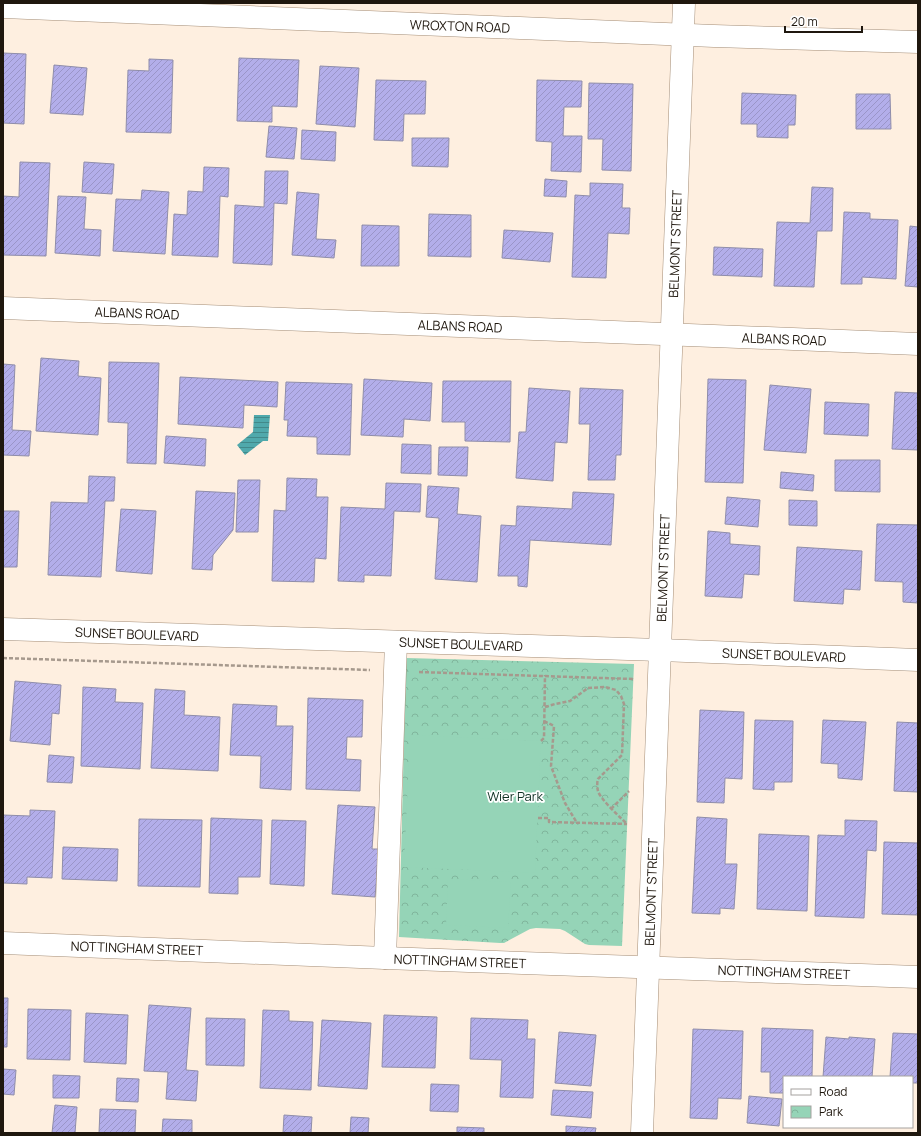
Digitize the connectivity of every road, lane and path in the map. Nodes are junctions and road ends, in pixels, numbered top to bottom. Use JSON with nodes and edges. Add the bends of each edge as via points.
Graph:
{"nodes":[{"id":1,"x":684,"y":3,"type":"edge"},
{"id":2,"x":3,"y":7,"type":"edge"},
{"id":3,"x":683,"y":35,"type":"junction"},
{"id":4,"x":918,"y":42,"type":"edge"},
{"id":5,"x":3,"y":308,"type":"edge"},
{"id":6,"x":672,"y":334,"type":"junction"},
{"id":7,"x":918,"y":344,"type":"edge"},
{"id":8,"x":3,"y":629,"type":"edge"},
{"id":9,"x":396,"y":642,"type":"junction"},
{"id":10,"x":546,"y":647,"type":"junction"},
{"id":11,"x":660,"y":650,"type":"junction"},
{"id":12,"x":3,"y":658,"type":"edge"},
{"id":13,"x":918,"y":660,"type":"edge"},
{"id":14,"x":395,"y":671,"type":"junction"},
{"id":15,"x":545,"y":676,"type":"junction"},
{"id":16,"x":633,"y":679,"type":"dead end"},
{"id":17,"x":545,"y":706,"type":"junction"},
{"id":18,"x":544,"y":721,"type":"junction"},
{"id":19,"x":541,"y":741,"type":"dead end"},
{"id":20,"x":629,"y":791,"type":"dead end"},
{"id":21,"x":611,"y":809,"type":"junction"},
{"id":22,"x":538,"y":818,"type":"dead end"},
{"id":23,"x":577,"y":823,"type":"junction"},
{"id":24,"x":3,"y":943,"type":"edge"},
{"id":25,"x":385,"y":958,"type":"junction"},
{"id":26,"x":648,"y":967,"type":"junction"},
{"id":27,"x":918,"y":977,"type":"edge"},
{"id":28,"x":642,"y":1133,"type":"edge"}],
"edges":[{"from":1,"to":3,"type":"street","name":"BELMONT STREET"},
{"from":2,"to":3,"type":"street","name":"WROXTON ROAD"},
{"from":3,"to":4,"type":"street","name":"WROXTON ROAD"},
{"from":3,"to":6,"type":"street","name":"BELMONT STREET"},
{"from":5,"to":6,"type":"street","name":"ALBANS ROAD"},
{"from":6,"to":7,"type":"street","name":"ALBANS ROAD"},
{"from":6,"to":11,"type":"street","name":"BELMONT STREET"},
{"from":8,"to":9,"type":"street","name":"SUNSET BOULEVARD"},
{"from":9,"to":10,"type":"street","name":"SUNSET BOULEVARD"},
{"from":9,"to":14,"type":"street"},
{"from":10,"to":11,"type":"street","name":"SUNSET BOULEVARD"},
{"from":10,"to":15,"type":"path"},
{"from":11,"to":13,"type":"street","name":"SUNSET BOULEVARD"},
{"from":11,"to":26,"type":"street","name":"BELMONT STREET"},
{"from":12,"to":14,"type":"path"},
{"from":14,"to":15,"type":"path"},
{"from":14,"to":25,"type":"street"},
{"from":15,"to":16,"type":"path"},
{"from":15,"to":17,"type":"path"},
{"from":17,"to":18,"type":"path"},
{"from":17,"to":21,"type":"path","via":[[570,701],[593,687],[616,690],[621,696],[624,704],[622,755],[598,779],[598,792]]},
{"from":18,"to":19,"type":"path","via":[[544,738]]},
{"from":18,"to":23,"type":"path","via":[[554,726],[551,766],[565,803]]},
{"from":20,"to":21,"type":"path"},
{"from":21,"to":23,"type":"path","via":[[627,824]]},
{"from":22,"to":23,"type":"path","via":[[549,818],[549,822]]},
{"from":24,"to":25,"type":"street","name":"NOTTINGHAM STREET"},
{"from":25,"to":26,"type":"street","name":"NOTTINGHAM STREET"},
{"from":26,"to":27,"type":"street","name":"NOTTINGHAM STREET"},
{"from":26,"to":28,"type":"street","name":"BELMONT STREET"}]}
